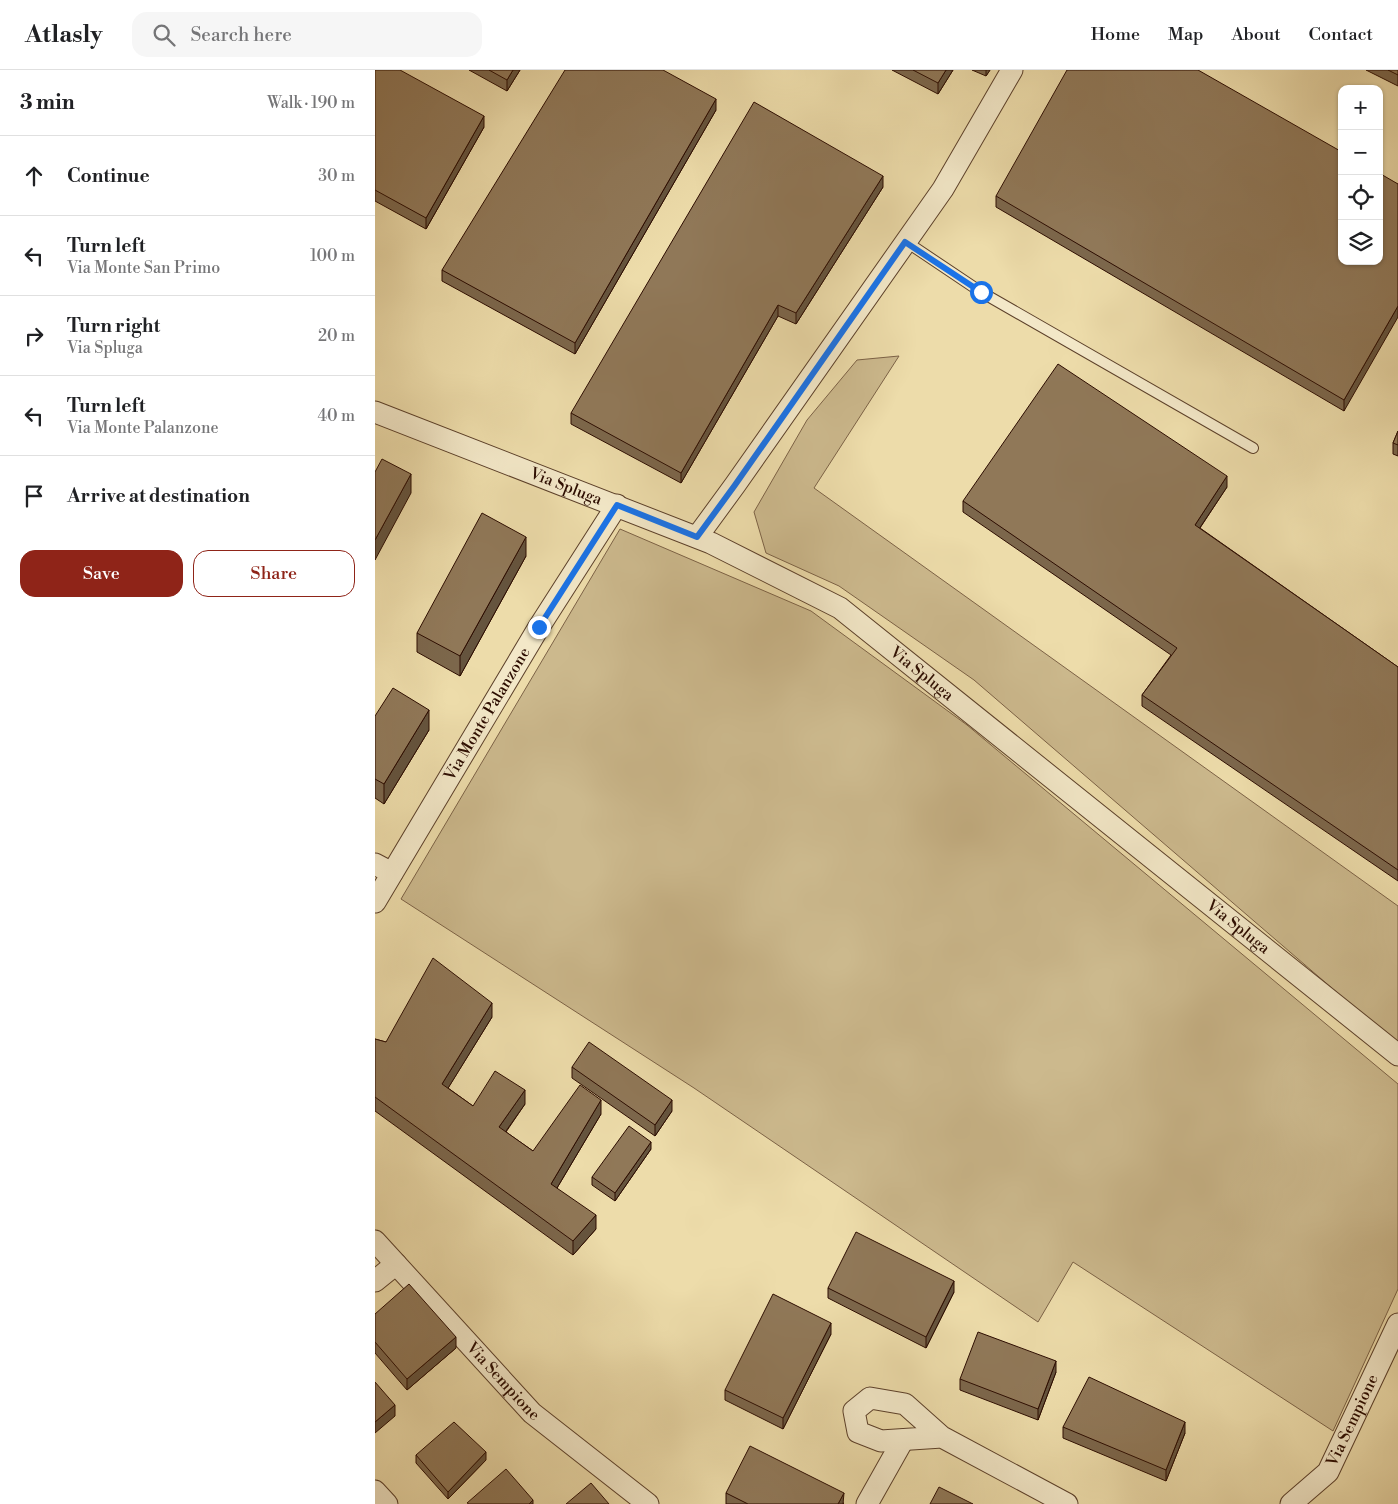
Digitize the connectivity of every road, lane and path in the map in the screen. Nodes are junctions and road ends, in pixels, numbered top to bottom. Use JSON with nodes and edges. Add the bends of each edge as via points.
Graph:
{"nodes":[{"id":1,"x":1011,"y":70,"type":"edge"},
{"id":2,"x":905,"y":242,"type":"junction"},
{"id":3,"x":375,"y":412,"type":"edge"},
{"id":4,"x":1253,"y":448,"type":"dead end"},
{"id":5,"x":617,"y":505,"type":"junction"},
{"id":6,"x":697,"y":537,"type":"junction"},
{"id":7,"x":383,"y":868,"type":"edge"},
{"id":8,"x":375,"y":902,"type":"edge"},
{"id":9,"x":1398,"y":1055,"type":"edge"},
{"id":10,"x":375,"y":1241,"type":"edge"},
{"id":11,"x":396,"y":1264,"type":"junction"},
{"id":12,"x":375,"y":1281,"type":"edge"},
{"id":13,"x":1398,"y":1324,"type":"edge"},
{"id":14,"x":942,"y":1437,"type":"junction"},
{"id":15,"x":903,"y":1440,"type":"junction"},
{"id":16,"x":375,"y":1491,"type":"edge"},
{"id":17,"x":387,"y":1504,"type":"edge"},
{"id":18,"x":648,"y":1504,"type":"edge"},
{"id":19,"x":867,"y":1504,"type":"edge"},
{"id":20,"x":1067,"y":1504,"type":"edge"},
{"id":21,"x":1291,"y":1504,"type":"edge"}],
"edges":[{"from":1,"to":2,"type":"street","via":[[943,189]]},
{"from":2,"to":4,"type":"lane","via":[[981,292]]},
{"from":2,"to":6,"type":"street"},
{"from":3,"to":5,"type":"street","name":"Via Spluga"},
{"from":5,"to":6,"type":"street","name":"Via Spluga"},
{"from":5,"to":7,"type":"street","name":"Via Monte Palanzone"},
{"from":6,"to":9,"type":"street","name":"Via Spluga","via":[[840,608]]},
{"from":7,"to":8,"type":"street","name":"Via Monte Palanzone"},
{"from":10,"to":11,"type":"street","name":"Via Sempione"},
{"from":11,"to":12,"type":"street"},
{"from":11,"to":18,"type":"street","name":"Via Sempione","via":[[532,1413]]},
{"from":13,"to":21,"type":"street","name":"Via Sempione","via":[[1328,1472]]},
{"from":14,"to":15,"type":"street"},
{"from":14,"to":15,"type":"street","via":[[905,1404],[870,1398],[854,1411],[858,1432],[881,1441]]},
{"from":14,"to":20,"type":"street"},
{"from":15,"to":19,"type":"street"},
{"from":16,"to":17,"type":"street"}]}
